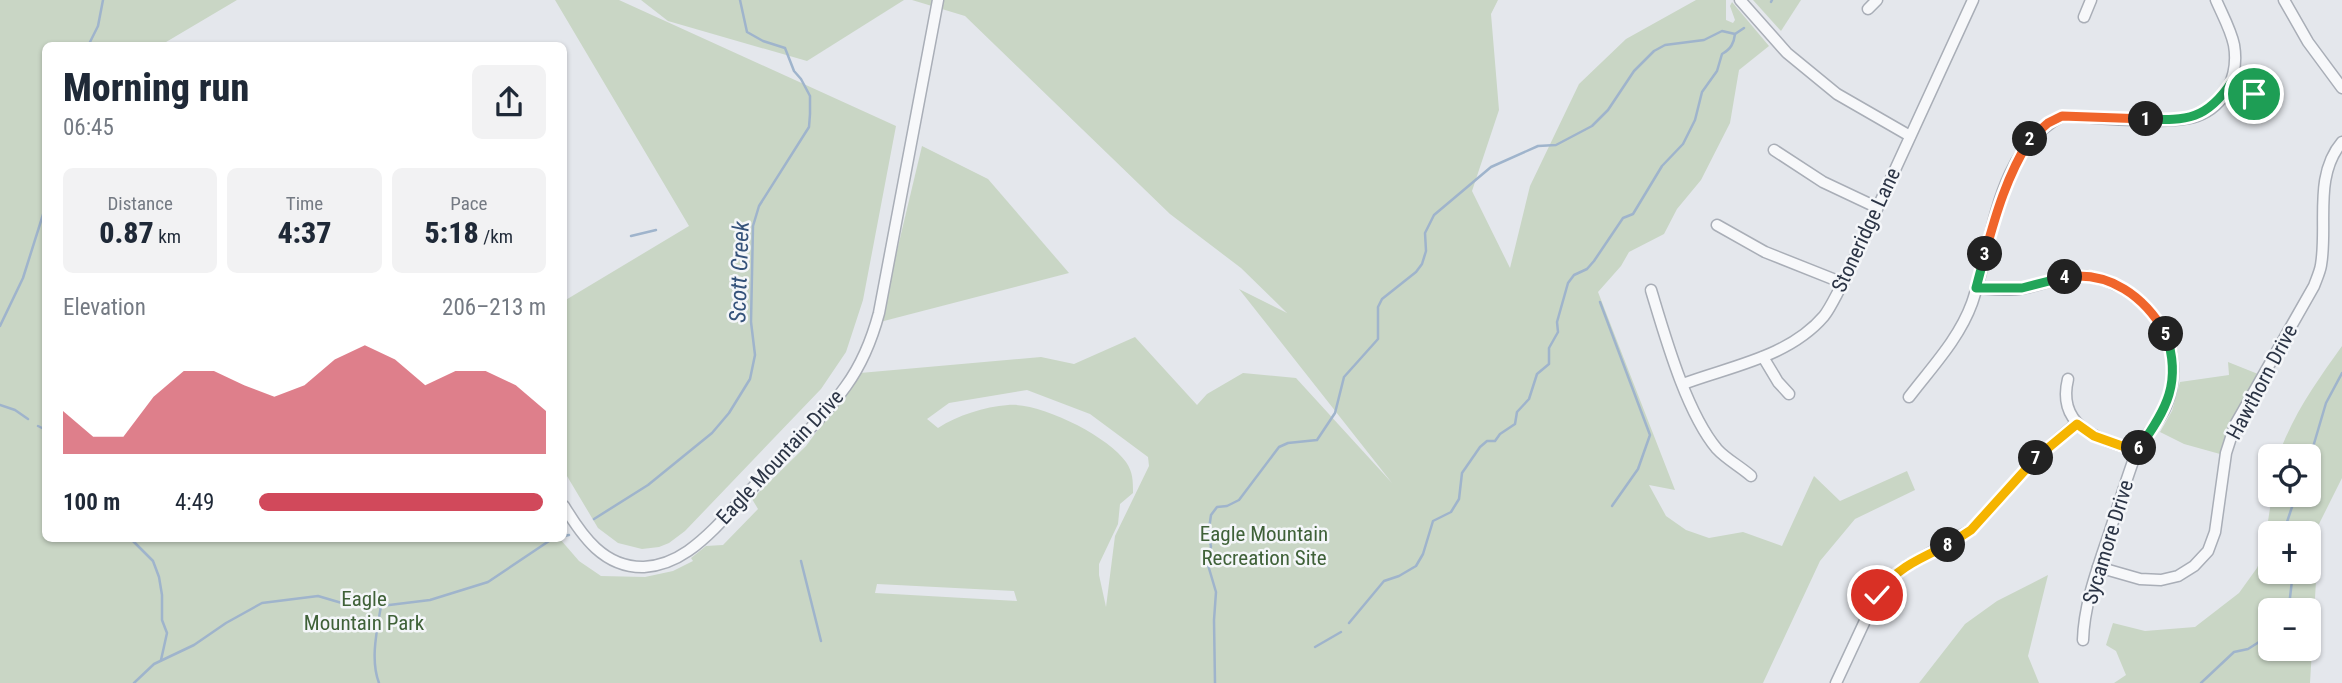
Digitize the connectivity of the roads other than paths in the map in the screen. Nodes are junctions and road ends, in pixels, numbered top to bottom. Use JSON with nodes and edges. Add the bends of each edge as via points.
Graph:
{"nodes":[{"id":1,"x":938,"y":0,"type":"edge"},
{"id":2,"x":1740,"y":0,"type":"edge"},
{"id":3,"x":1877,"y":0,"type":"edge"},
{"id":4,"x":1973,"y":0,"type":"edge"},
{"id":5,"x":2091,"y":0,"type":"edge"},
{"id":6,"x":2216,"y":0,"type":"edge"},
{"id":7,"x":2284,"y":0,"type":"edge"},
{"id":8,"x":1868,"y":9,"type":"dead end"},
{"id":9,"x":2084,"y":17,"type":"dead end"},
{"id":10,"x":2231,"y":83,"type":"junction"},
{"id":11,"x":2342,"y":88,"type":"edge"},
{"id":12,"x":2254,"y":94,"type":"dead end"},
{"id":13,"x":1910,"y":136,"type":"junction"},
{"id":14,"x":2342,"y":142,"type":"edge"},
{"id":15,"x":1774,"y":150,"type":"dead end"},
{"id":16,"x":1876,"y":207,"type":"junction"},
{"id":17,"x":1717,"y":225,"type":"dead end"},
{"id":18,"x":1843,"y":283,"type":"junction"},
{"id":19,"x":1976,"y":288,"type":"junction"},
{"id":20,"x":1651,"y":289,"type":"dead end"},
{"id":21,"x":1763,"y":357,"type":"junction"},
{"id":22,"x":2068,"y":379,"type":"dead end"},
{"id":23,"x":1683,"y":384,"type":"junction"},
{"id":24,"x":1789,"y":394,"type":"dead end"},
{"id":25,"x":1909,"y":397,"type":"dead end"},
{"id":26,"x":2077,"y":424,"type":"junction"},
{"id":27,"x":2136,"y":451,"type":"junction"},
{"id":28,"x":1751,"y":476,"type":"dead end"},
{"id":29,"x":567,"y":511,"type":"edge"},
{"id":30,"x":2098,"y":567,"type":"junction"},
{"id":31,"x":2083,"y":640,"type":"dead end"},
{"id":32,"x":1836,"y":683,"type":"edge"}],
"edges":[{"from":1,"to":29,"type":"street","name":"Eagle Mountain Drive","via":[[878,313],[864,355],[846,385],[716,526],[670,561],[640,567],[611,559],[587,541]]},
{"from":2,"to":13,"type":"street","via":[[1787,52],[1836,94]]},
{"from":3,"to":8,"type":"street"},
{"from":4,"to":13,"type":"street","name":"Stoneridge Lane"},
{"from":5,"to":9,"type":"street"},
{"from":6,"to":10,"type":"street","via":[[2234,44]]},
{"from":7,"to":11,"type":"street"},
{"from":10,"to":12,"type":"street"},
{"from":10,"to":19,"type":"street","via":[[2220,101],[2199,115],[2177,121],[2062,116],[2048,123],[2031,138],[2005,186]]},
{"from":13,"to":16,"type":"street","name":"Stoneridge Lane"},
{"from":14,"to":30,"type":"street","name":"Hawthorn Drive","via":[[2324,183],[2321,266],[2235,425],[2208,551],[2178,576],[2161,580]]},
{"from":15,"to":16,"type":"street","via":[[1823,182]]},
{"from":16,"to":18,"type":"street","name":"Stoneridge Lane"},
{"from":17,"to":18,"type":"street","via":[[1765,252]]},
{"from":18,"to":21,"type":"street","name":"Stoneridge Lane","via":[[1824,315],[1796,341]]},
{"from":19,"to":25,"type":"street","via":[[1956,336]]},
{"from":19,"to":27,"type":"street","name":"Sycamore Drive","via":[[2022,288],[2088,276],[2134,294],[2155,315],[2171,348],[2172,382],[2165,410]]},
{"from":20,"to":23,"type":"street"},
{"from":21,"to":23,"type":"street","name":"Stoneridge Lane"},
{"from":21,"to":24,"type":"street"},
{"from":22,"to":26,"type":"street","via":[[2064,395]]},
{"from":23,"to":28,"type":"street","via":[[1719,451]]},
{"from":26,"to":27,"type":"street","via":[[2094,436]]},
{"from":26,"to":32,"type":"street","via":[[2044,450],[1971,530],[1888,581]]},
{"from":27,"to":30,"type":"street","name":"Sycamore Drive"},
{"from":30,"to":31,"type":"street","name":"Sycamore Drive"}]}
